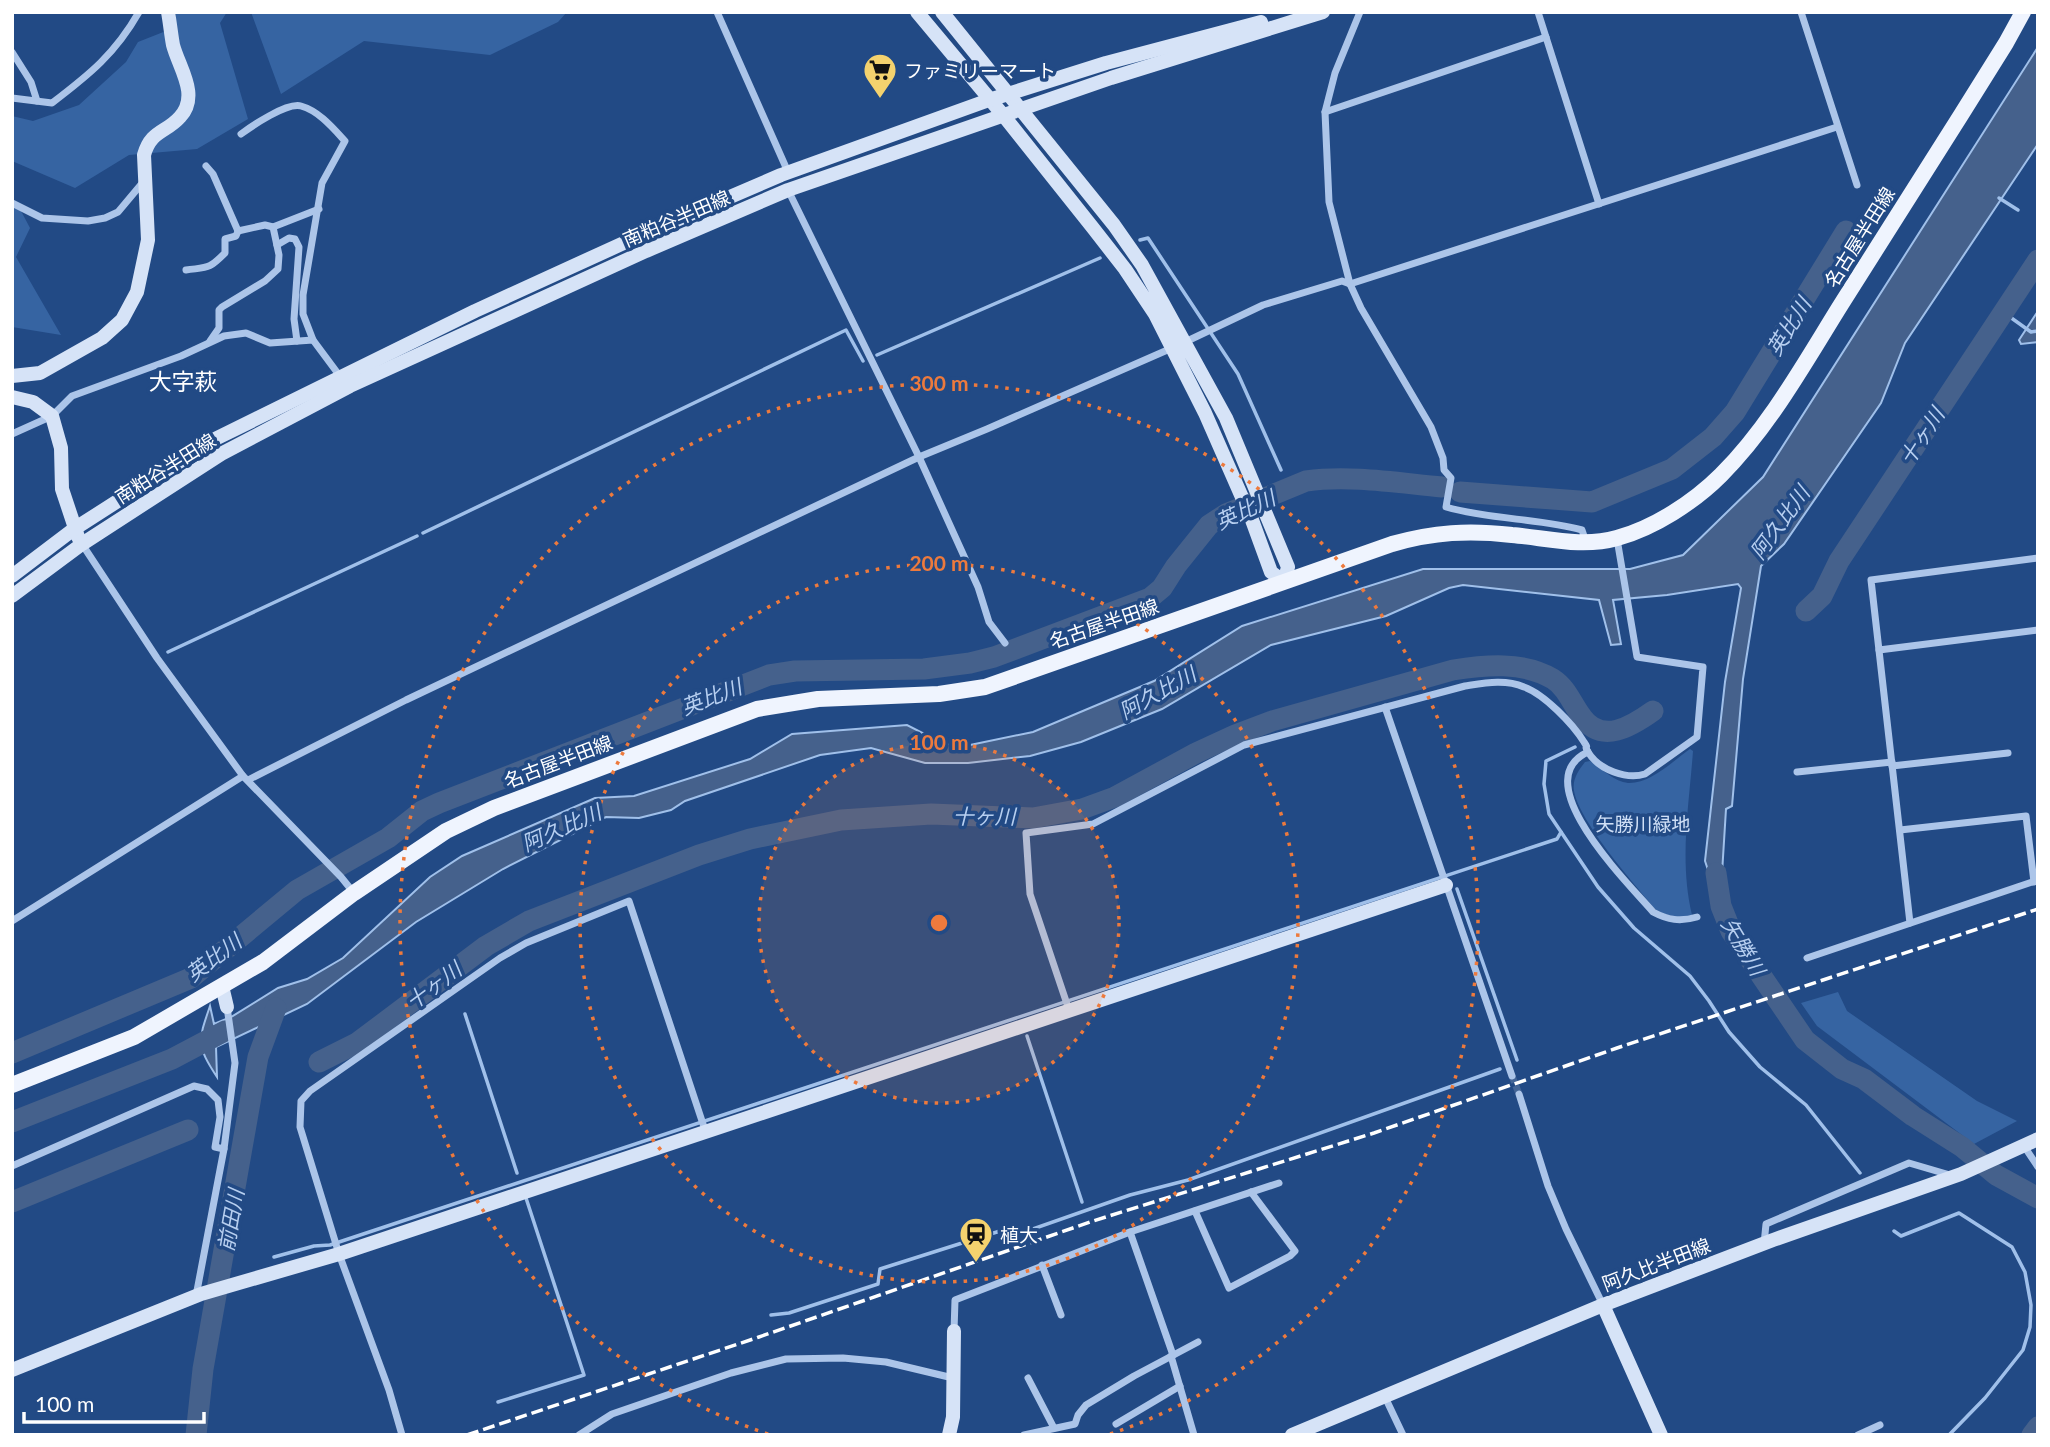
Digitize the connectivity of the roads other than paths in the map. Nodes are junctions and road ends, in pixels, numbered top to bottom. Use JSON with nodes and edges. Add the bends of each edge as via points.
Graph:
{"nodes":[{"id":1,"x":139,"y":12,"type":"edge"},
{"id":2,"x":168,"y":12,"type":"edge"},
{"id":3,"x":717,"y":12,"type":"edge"},
{"id":4,"x":917,"y":12,"type":"edge"},
{"id":5,"x":942,"y":12,"type":"edge"},
{"id":6,"x":1296,"y":12,"type":"edge"},
{"id":7,"x":1323,"y":12,"type":"edge"},
{"id":8,"x":1360,"y":12,"type":"edge"},
{"id":9,"x":1538,"y":12,"type":"edge"},
{"id":10,"x":1801,"y":12,"type":"edge"},
{"id":11,"x":2023,"y":12,"type":"edge"},
{"id":12,"x":1546,"y":37,"type":"junction"},
{"id":13,"x":12,"y":52,"type":"edge"},
{"id":14,"x":1009,"y":94,"type":"junction"},
{"id":15,"x":12,"y":98,"type":"edge"},
{"id":16,"x":989,"y":100,"type":"junction"},
{"id":17,"x":37,"y":101,"type":"junction"},
{"id":18,"x":1021,"y":109,"type":"junction"},
{"id":19,"x":1325,"y":112,"type":"junction"},
{"id":20,"x":1003,"y":115,"type":"junction"},
{"id":21,"x":1837,"y":127,"type":"junction"},
{"id":22,"x":241,"y":134,"type":"dead end"},
{"id":23,"x":206,"y":166,"type":"dead end"},
{"id":24,"x":788,"y":172,"type":"junction"},
{"id":25,"x":144,"y":180,"type":"junction"},
{"id":26,"x":1857,"y":185,"type":"dead end"},
{"id":27,"x":788,"y":190,"type":"junction"},
{"id":28,"x":12,"y":203,"type":"edge"},
{"id":29,"x":1599,"y":204,"type":"junction"},
{"id":30,"x":319,"y":209,"type":"junction"},
{"id":31,"x":274,"y":227,"type":"junction"},
{"id":32,"x":239,"y":231,"type":"junction"},
{"id":33,"x":277,"y":245,"type":"junction"},
{"id":34,"x":186,"y":270,"type":"dead end"},
{"id":35,"x":1350,"y":284,"type":"junction"},
{"id":36,"x":313,"y":340,"type":"junction"},
{"id":37,"x":297,"y":341,"type":"junction"},
{"id":38,"x":210,"y":342,"type":"junction"},
{"id":39,"x":1179,"y":345,"type":"junction"},
{"id":40,"x":12,"y":376,"type":"edge"},
{"id":41,"x":345,"y":382,"type":"junction"},
{"id":42,"x":12,"y":397,"type":"edge"},
{"id":43,"x":52,"y":416,"type":"junction"},
{"id":44,"x":12,"y":435,"type":"edge"},
{"id":45,"x":919,"y":457,"type":"junction"},
{"id":46,"x":74,"y":529,"type":"junction"},
{"id":47,"x":1616,"y":538,"type":"junction"},
{"id":48,"x":1587,"y":543,"type":"junction"},
{"id":49,"x":82,"y":544,"type":"junction"},
{"id":50,"x":2038,"y":558,"type":"edge"},
{"id":51,"x":12,"y":576,"type":"edge"},
{"id":52,"x":1284,"y":582,"type":"junction"},
{"id":53,"x":12,"y":596,"type":"edge"},
{"id":54,"x":2038,"y":630,"type":"edge"},
{"id":55,"x":1005,"y":643,"type":"dead end"},
{"id":56,"x":1879,"y":650,"type":"junction"},
{"id":57,"x":1385,"y":707,"type":"junction"},
{"id":58,"x":1588,"y":752,"type":"junction"},
{"id":59,"x":2008,"y":753,"type":"dead end"},
{"id":60,"x":1892,"y":764,"type":"junction"},
{"id":61,"x":1797,"y":772,"type":"dead end"},
{"id":62,"x":245,"y":778,"type":"junction"},
{"id":63,"x":1900,"y":830,"type":"junction"},
{"id":64,"x":2036,"y":881,"type":"edge"},
{"id":65,"x":1447,"y":885,"type":"junction"},
{"id":66,"x":354,"y":893,"type":"junction"},
{"id":67,"x":1697,"y":917,"type":"dead end"},
{"id":68,"x":12,"y":922,"type":"edge"},
{"id":69,"x":1910,"y":923,"type":"junction"},
{"id":70,"x":1807,"y":958,"type":"dead end"},
{"id":71,"x":222,"y":986,"type":"junction"},
{"id":72,"x":227,"y":1007,"type":"joint"},
{"id":73,"x":1069,"y":1010,"type":"junction"},
{"id":74,"x":1512,"y":1076,"type":"tunnel mouth"},
{"id":75,"x":12,"y":1085,"type":"edge"},
{"id":76,"x":1519,"y":1094,"type":"tunnel mouth"},
{"id":77,"x":705,"y":1130,"type":"junction"},
{"id":78,"x":2038,"y":1139,"type":"edge"},
{"id":79,"x":2023,"y":1145,"type":"junction"},
{"id":80,"x":224,"y":1149,"type":"junction"},
{"id":81,"x":12,"y":1166,"type":"edge"},
{"id":82,"x":2038,"y":1167,"type":"edge"},
{"id":83,"x":1957,"y":1175,"type":"junction"},
{"id":84,"x":1279,"y":1183,"type":"dead end"},
{"id":85,"x":1251,"y":1192,"type":"junction"},
{"id":86,"x":1195,"y":1211,"type":"junction"},
{"id":87,"x":1130,"y":1232,"type":"junction"},
{"id":88,"x":1764,"y":1244,"type":"junction"},
{"id":89,"x":339,"y":1254,"type":"junction"},
{"id":90,"x":1042,"y":1265,"type":"junction"},
{"id":91,"x":198,"y":1295,"type":"junction"},
{"id":92,"x":1603,"y":1305,"type":"junction"},
{"id":93,"x":1061,"y":1315,"type":"dead end"},
{"id":94,"x":954,"y":1331,"type":"joint"},
{"id":95,"x":1198,"y":1342,"type":"dead end"},
{"id":96,"x":1172,"y":1356,"type":"junction"},
{"id":97,"x":12,"y":1370,"type":"edge"},
{"id":98,"x":953,"y":1378,"type":"junction"},
{"id":99,"x":1028,"y":1378,"type":"dead end"},
{"id":100,"x":1180,"y":1387,"type":"junction"},
{"id":101,"x":1385,"y":1397,"type":"junction"},
{"id":102,"x":1116,"y":1424,"type":"dead end"},
{"id":103,"x":1880,"y":1425,"type":"dead end"},
{"id":104,"x":1054,"y":1428,"type":"junction"},
{"id":105,"x":402,"y":1435,"type":"edge"},
{"id":106,"x":579,"y":1435,"type":"edge"},
{"id":107,"x":949,"y":1435,"type":"edge"},
{"id":108,"x":1024,"y":1435,"type":"edge"},
{"id":109,"x":1194,"y":1435,"type":"edge"},
{"id":110,"x":1292,"y":1435,"type":"edge"},
{"id":111,"x":1403,"y":1435,"type":"edge"},
{"id":112,"x":1661,"y":1435,"type":"edge"},
{"id":113,"x":1858,"y":1435,"type":"edge"}],
"edges":[{"from":1,"to":17,"type":"street","via":[[111,54],[91,74],[52,103]]},
{"from":2,"to":25,"type":"main road","via":[[188,102],[182,116],[147,145]]},
{"from":3,"to":24,"type":"street"},
{"from":4,"to":16,"type":"main road"},
{"from":5,"to":14,"type":"main road"},
{"from":6,"to":14,"type":"main road","name":"南粕谷半田線"},
{"from":7,"to":18,"type":"main road","name":"南粕谷半田線"},
{"from":8,"to":19,"type":"street"},
{"from":9,"to":12,"type":"street"},
{"from":10,"to":21,"type":"street"},
{"from":11,"to":47,"type":"main road","name":"名古屋半田線","via":[[1748,445],[1691,499],[1659,520]]},
{"from":12,"to":19,"type":"street"},
{"from":12,"to":29,"type":"street"},
{"from":13,"to":17,"type":"street"},
{"from":14,"to":16,"type":"main road","name":"南粕谷半田線"},
{"from":14,"to":18,"type":"main road"},
{"from":15,"to":17,"type":"street"},
{"from":16,"to":20,"type":"main road"},
{"from":16,"to":24,"type":"main road","name":"南粕谷半田線"},
{"from":18,"to":20,"type":"main road","name":"南粕谷半田線"},
{"from":18,"to":39,"type":"main road","via":[[1128,245]]},
{"from":19,"to":35,"type":"street","via":[[1329,202]]},
{"from":20,"to":27,"type":"main road","name":"南粕谷半田線"},
{"from":20,"to":39,"type":"main road"},
{"from":21,"to":26,"type":"street"},
{"from":21,"to":29,"type":"street"},
{"from":22,"to":30,"type":"street","via":[[294,105],[330,126],[345,141],[324,176]]},
{"from":23,"to":32,"type":"street"},
{"from":24,"to":41,"type":"main road","name":"南粕谷半田線","via":[[612,249]]},
{"from":25,"to":28,"type":"street","via":[[118,212],[88,221],[42,218]]},
{"from":25,"to":40,"type":"main road","via":[[145,260],[137,292],[122,320],[102,338],[40,373]]},
{"from":27,"to":41,"type":"main road","name":"南粕谷半田線"},
{"from":27,"to":45,"type":"street"},
{"from":29,"to":35,"type":"street"},
{"from":30,"to":31,"type":"street"},
{"from":30,"to":36,"type":"street","via":[[303,307]]},
{"from":31,"to":32,"type":"street"},
{"from":31,"to":33,"type":"street"},
{"from":32,"to":34,"type":"street","via":[[225,239],[225,253],[217,261],[204,270]]},
{"from":33,"to":37,"type":"street","via":[[289,238],[299,247]]},
{"from":33,"to":38,"type":"street","via":[[278,268],[219,310],[219,328]]},
{"from":35,"to":39,"type":"street","via":[[1342,281],[1263,304]]},
{"from":35,"to":48,"type":"street","via":[[1431,427],[1444,470],[1451,478],[1446,507],[1561,524],[1582,530]]},
{"from":36,"to":37,"type":"street"},
{"from":36,"to":41,"type":"street"},
{"from":37,"to":38,"type":"street","via":[[270,343],[236,333]]},
{"from":38,"to":43,"type":"street","via":[[72,396]]},
{"from":39,"to":45,"type":"street"},
{"from":39,"to":52,"type":"main road","via":[[1271,572]]},
{"from":39,"to":52,"type":"main road","via":[[1226,418],[1288,567]]},
{"from":41,"to":46,"type":"main road","name":"南粕谷半田線","via":[[213,440]]},
{"from":41,"to":49,"type":"main road","name":"南粕谷半田線","via":[[221,454]]},
{"from":42,"to":43,"type":"main road","via":[[33,402]]},
{"from":43,"to":44,"type":"street"},
{"from":43,"to":46,"type":"main road","via":[[61,449],[62,489]]},
{"from":45,"to":55,"type":"street","via":[[978,587],[989,622]]},
{"from":45,"to":62,"type":"street"},
{"from":46,"to":49,"type":"main road"},
{"from":46,"to":51,"type":"main road","name":"南粕谷半田線"},
{"from":47,"to":48,"type":"main road","name":"名古屋半田線"},
{"from":47,"to":58,"type":"street","via":[[1637,657],[1703,667],[1697,737],[1636,777],[1609,770]]},
{"from":48,"to":52,"type":"main road","name":"名古屋半田線","via":[[1462,531],[1425,534]]},
{"from":49,"to":53,"type":"main road","name":"南粕谷半田線"},
{"from":49,"to":62,"type":"street","via":[[157,658]]},
{"from":50,"to":56,"type":"street","via":[[1871,580]]},
{"from":52,"to":66,"type":"main road","name":"名古屋半田線","via":[[985,687],[793,702],[736,716],[494,808],[446,831]]},
{"from":54,"to":56,"type":"street"},
{"from":56,"to":60,"type":"street"},
{"from":57,"to":58,"type":"street","via":[[1498,681],[1525,687],[1547,701],[1585,742]]},
{"from":57,"to":65,"type":"street"},
{"from":57,"to":73,"type":"street","via":[[1244,745],[1093,824],[1026,833],[1030,894]]},
{"from":58,"to":67,"type":"street","via":[[1569,771],[1567,788],[1578,818],[1599,850],[1653,912],[1676,921]]},
{"from":59,"to":60,"type":"street"},
{"from":60,"to":61,"type":"street"},
{"from":60,"to":63,"type":"street"},
{"from":62,"to":66,"type":"street"},
{"from":62,"to":68,"type":"street"},
{"from":63,"to":64,"type":"street","via":[[2026,817]]},
{"from":63,"to":69,"type":"street"},
{"from":64,"to":69,"type":"street"},
{"from":65,"to":73,"type":"main road"},
{"from":65,"to":74,"type":"street"},
{"from":66,"to":71,"type":"main road","name":"名古屋半田線","via":[[263,962]]},
{"from":69,"to":70,"type":"street"},
{"from":71,"to":72,"type":"main road"},
{"from":71,"to":75,"type":"main road","name":"名古屋半田線","via":[[134,1037]]},
{"from":72,"to":80,"type":"street","via":[[235,1063]]},
{"from":73,"to":77,"type":"main road"},
{"from":76,"to":92,"type":"street","via":[[1548,1186]]},
{"from":77,"to":89,"type":"main road"},
{"from":77,"to":89,"type":"street","via":[[629,901],[621,903],[500,958],[301,1101],[300,1127]]},
{"from":78,"to":79,"type":"main road","name":"阿久比半田線"},
{"from":79,"to":82,"type":"street"},
{"from":79,"to":83,"type":"main road","name":"阿久比半田線"},
{"from":80,"to":81,"type":"street","via":[[215,1147],[218,1100],[207,1089],[194,1086]]},
{"from":80,"to":91,"type":"street"},
{"from":83,"to":88,"type":"main road","name":"阿久比半田線"},
{"from":83,"to":88,"type":"street","via":[[1909,1163],[1766,1224]]},
{"from":84,"to":85,"type":"street"},
{"from":85,"to":86,"type":"street"},
{"from":85,"to":86,"type":"street","via":[[1295,1251],[1229,1288]]},
{"from":86,"to":87,"type":"street"},
{"from":87,"to":90,"type":"street"},
{"from":87,"to":96,"type":"street"},
{"from":88,"to":92,"type":"main road","name":"阿久比半田線"},
{"from":89,"to":91,"type":"main road"},
{"from":89,"to":105,"type":"street"},
{"from":90,"to":93,"type":"street"},
{"from":90,"to":94,"type":"street","via":[[955,1300]]},
{"from":91,"to":97,"type":"main road"},
{"from":92,"to":101,"type":"main road","name":"阿久比半田線"},
{"from":92,"to":112,"type":"main road"},
{"from":94,"to":98,"type":"main road"},
{"from":95,"to":96,"type":"street"},
{"from":96,"to":100,"type":"street"},
{"from":96,"to":104,"type":"street","via":[[1086,1405],[1075,1424]]},
{"from":98,"to":106,"type":"street","via":[[886,1362],[786,1359],[612,1414]]},
{"from":98,"to":107,"type":"main road"},
{"from":99,"to":104,"type":"street"},
{"from":100,"to":102,"type":"street"},
{"from":100,"to":109,"type":"street"},
{"from":101,"to":110,"type":"main road","name":"阿久比半田線"},
{"from":101,"to":111,"type":"street"},
{"from":103,"to":113,"type":"street"},
{"from":104,"to":108,"type":"street"}]}
